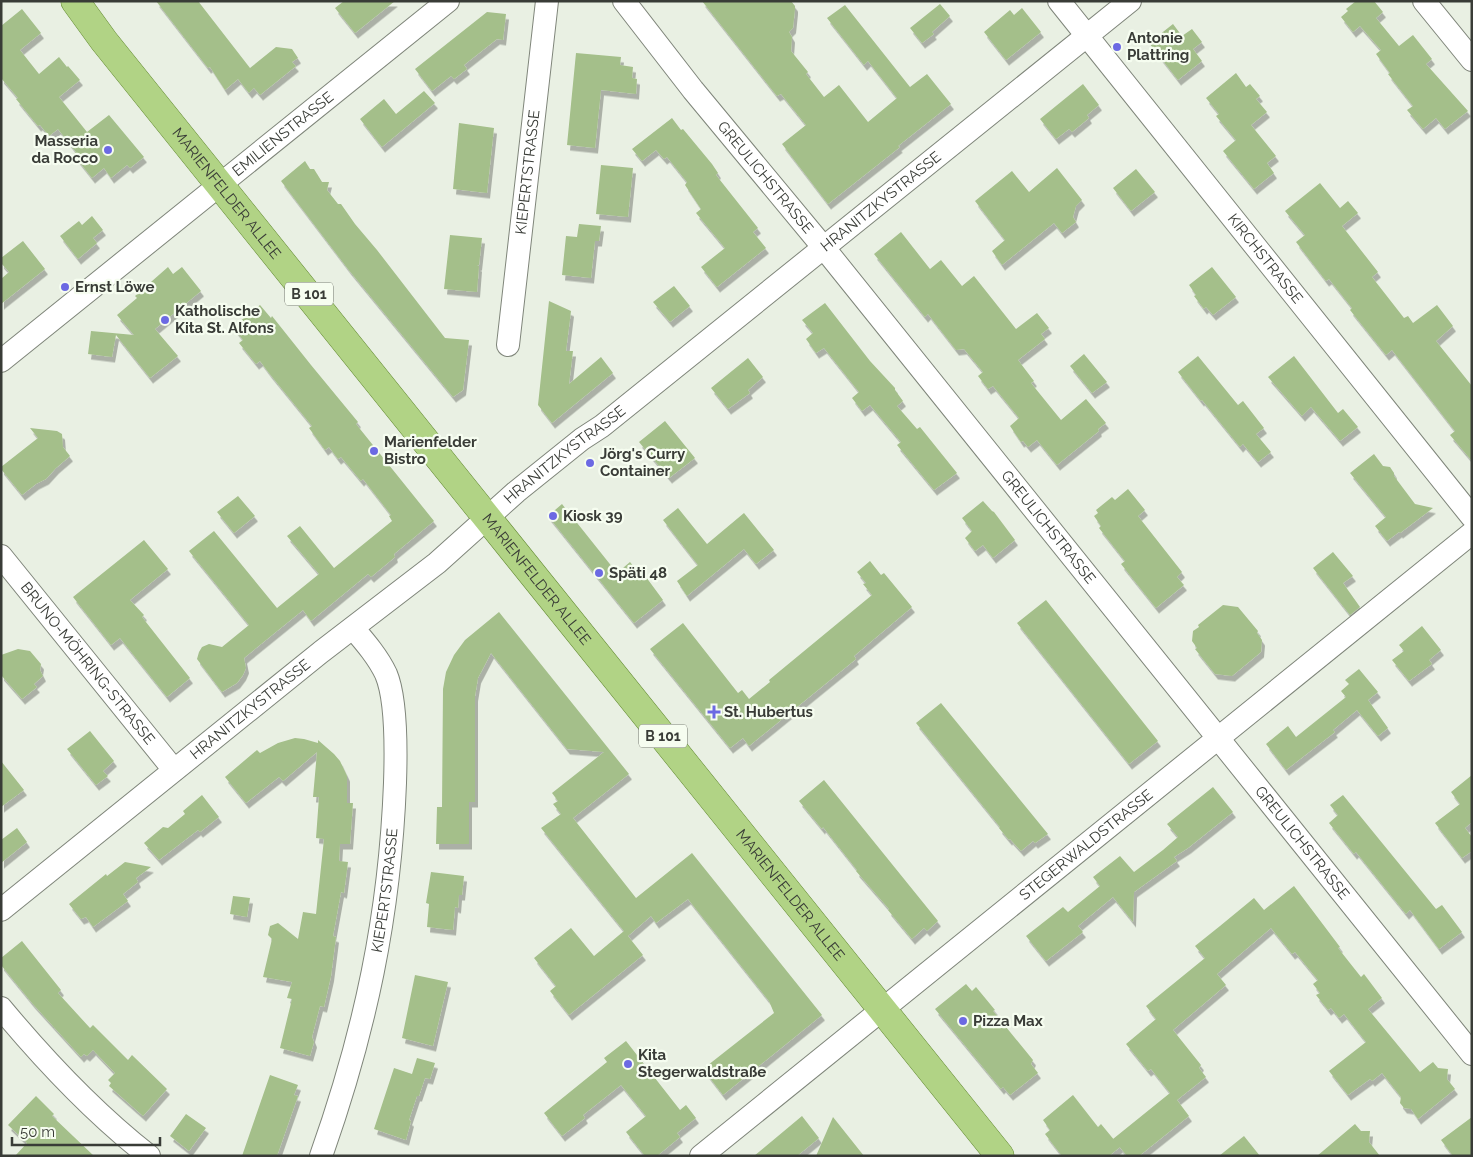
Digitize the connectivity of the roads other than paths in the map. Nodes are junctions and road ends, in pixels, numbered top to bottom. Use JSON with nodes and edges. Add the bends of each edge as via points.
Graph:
{"nodes":[{"id":1,"x":75,"y":1,"type":"edge"},
{"id":2,"x":448,"y":1,"type":"edge"},
{"id":3,"x":547,"y":1,"type":"edge"},
{"id":4,"x":624,"y":1,"type":"edge"},
{"id":5,"x":1059,"y":1,"type":"edge"},
{"id":6,"x":1130,"y":1,"type":"edge"},
{"id":7,"x":1424,"y":1,"type":"edge"},
{"id":8,"x":1087,"y":36,"type":"junction"},
{"id":9,"x":1472,"y":60,"type":"edge"},
{"id":10,"x":220,"y":184,"type":"junction"},
{"id":11,"x":824,"y":248,"type":"junction"},
{"id":12,"x":508,"y":345,"type":"dead end"},
{"id":13,"x":1,"y":361,"type":"edge"},
{"id":14,"x":1472,"y":517,"type":"edge"},
{"id":15,"x":489,"y":518,"type":"junction"},
{"id":16,"x":1472,"y":533,"type":"edge"},
{"id":17,"x":1,"y":556,"type":"edge"},
{"id":18,"x":353,"y":628,"type":"junction"},
{"id":19,"x":1218,"y":739,"type":"junction"},
{"id":20,"x":174,"y":770,"type":"junction"},
{"id":21,"x":1,"y":910,"type":"edge"},
{"id":22,"x":1,"y":1008,"type":"edge"},
{"id":23,"x":883,"y":1009,"type":"junction"},
{"id":24,"x":1472,"y":1054,"type":"edge"},
{"id":25,"x":149,"y":1156,"type":"edge"},
{"id":26,"x":321,"y":1156,"type":"edge"},
{"id":27,"x":701,"y":1156,"type":"edge"},
{"id":28,"x":1000,"y":1156,"type":"edge"}],
"edges":[{"from":1,"to":10,"type":"main road","name":"MARIENFELDER ALLEE","number":"B 101"},
{"from":2,"to":10,"type":"street","name":"EMILIENSTRASSE"},
{"from":3,"to":12,"type":"street","name":"KIEPERTSTRASSE"},
{"from":4,"to":11,"type":"street","name":"GREULICHSTRASSE"},
{"from":5,"to":8,"type":"street","name":"KIRCHSTRASSE"},
{"from":6,"to":8,"type":"street","name":"HRANITZKYSTRASSE"},
{"from":7,"to":9,"type":"street"},
{"from":8,"to":11,"type":"street","name":"HRANITZKYSTRASSE"},
{"from":8,"to":14,"type":"street","name":"KIRCHSTRASSE"},
{"from":10,"to":13,"type":"street","name":"EMILIENSTRASSE"},
{"from":10,"to":15,"type":"main road","name":"MARIENFELDER ALLEE","number":"B 101"},
{"from":11,"to":15,"type":"street","name":"HRANITZKYSTRASSE","via":[[516,492]]},
{"from":11,"to":19,"type":"street","name":"GREULICHSTRASSE"},
{"from":15,"to":18,"type":"street","name":"HRANITZKYSTRASSE"},
{"from":15,"to":23,"type":"main road","name":"MARIENFELDER ALLEE","number":"B 101"},
{"from":16,"to":19,"type":"street","name":"STEGERWALDSTRASSE"},
{"from":17,"to":20,"type":"street","name":"BRUNO-MÖHRING-STRASSE"},
{"from":18,"to":20,"type":"street","name":"HRANITZKYSTRASSE"},
{"from":18,"to":26,"type":"street","name":"KIEPERTSTRASSE","via":[[378,660],[390,687],[396,753],[393,825],[386,899],[374,972],[355,1052]]},
{"from":19,"to":23,"type":"street","name":"STEGERWALDSTRASSE"},
{"from":19,"to":24,"type":"street","name":"GREULICHSTRASSE"},
{"from":20,"to":21,"type":"street","name":"HRANITZKYSTRASSE"},
{"from":22,"to":25,"type":"street","via":[[74,1090]]},
{"from":23,"to":27,"type":"street","name":"STEGERWALDSTRASSE"},
{"from":23,"to":28,"type":"main road","name":"MARIENFELDER ALLEE","number":"B 101"}]}
